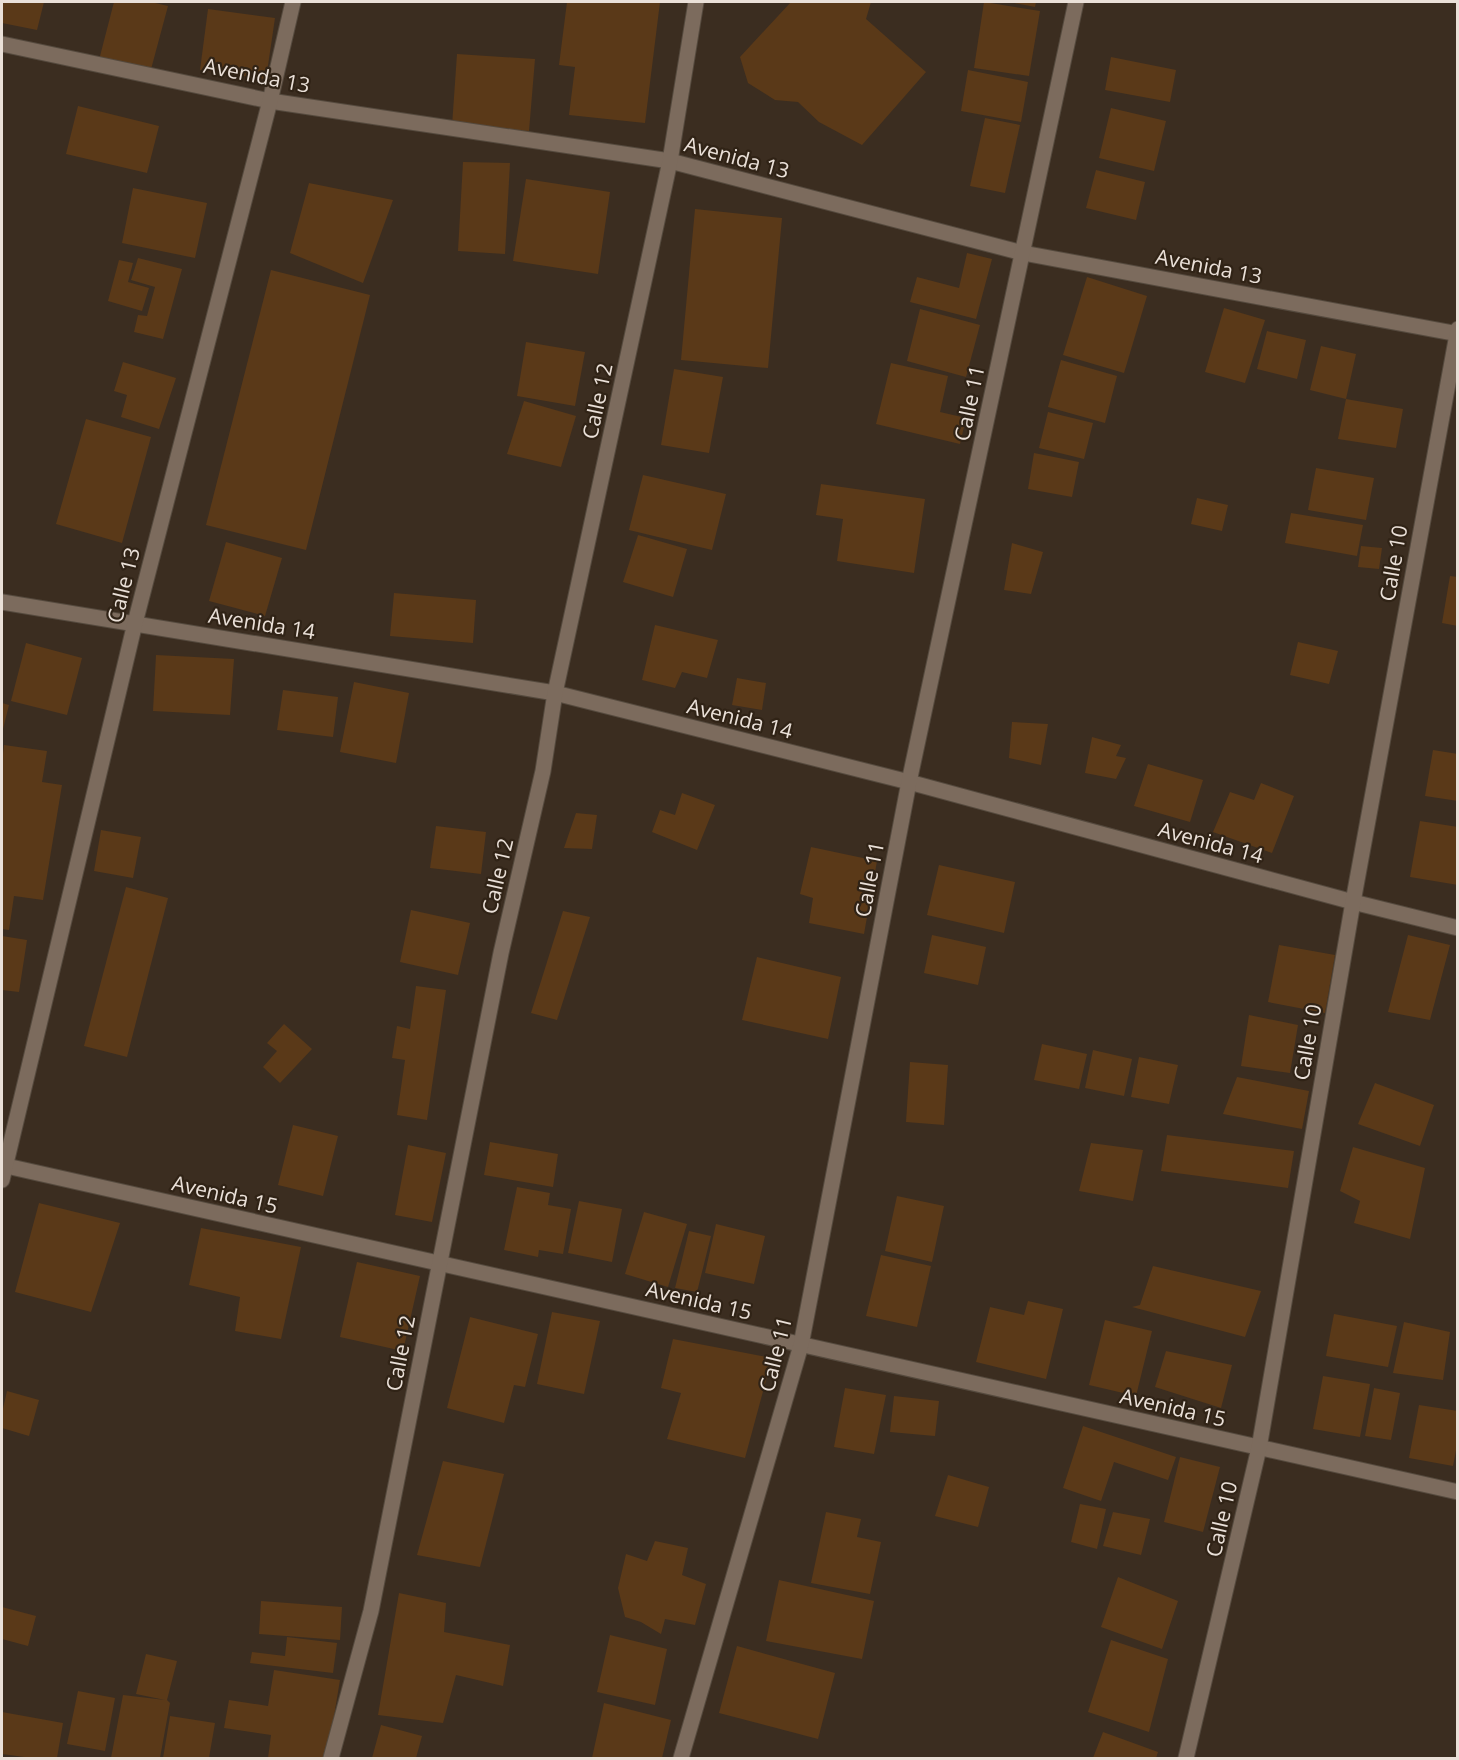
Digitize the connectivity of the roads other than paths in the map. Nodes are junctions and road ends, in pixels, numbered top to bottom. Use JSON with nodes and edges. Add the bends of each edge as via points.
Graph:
{"nodes":[{"id":1,"x":293,"y":2,"type":"edge"},
{"id":2,"x":696,"y":2,"type":"edge"},
{"id":3,"x":1076,"y":2,"type":"edge"},
{"id":4,"x":2,"y":44,"type":"edge"},
{"id":5,"x":270,"y":101,"type":"junction"},
{"id":6,"x":670,"y":161,"type":"junction"},
{"id":7,"x":1023,"y":253,"type":"junction"},
{"id":8,"x":1457,"y":332,"type":"edge"},
{"id":9,"x":2,"y":602,"type":"edge"},
{"id":10,"x":135,"y":623,"type":"junction"},
{"id":11,"x":555,"y":693,"type":"junction"},
{"id":12,"x":909,"y":782,"type":"junction"},
{"id":13,"x":1353,"y":902,"type":"junction"},
{"id":14,"x":1458,"y":928,"type":"edge"},
{"id":15,"x":3,"y":1170,"type":"edge"},
{"id":16,"x":439,"y":1264,"type":"junction"},
{"id":17,"x":801,"y":1345,"type":"junction"},
{"id":18,"x":1259,"y":1448,"type":"junction"},
{"id":19,"x":1458,"y":1492,"type":"edge"},
{"id":20,"x":331,"y":1758,"type":"edge"},
{"id":21,"x":681,"y":1758,"type":"edge"},
{"id":22,"x":1186,"y":1758,"type":"edge"}],
"edges":[{"from":1,"to":5,"type":"street","name":"Calle 13"},
{"from":2,"to":6,"type":"street","name":"Calle 12"},
{"from":3,"to":7,"type":"street","name":"Calle 11"},
{"from":4,"to":5,"type":"street","name":"Avenida 13"},
{"from":5,"to":6,"type":"street","name":"Avenida 13"},
{"from":5,"to":10,"type":"street","name":"Calle 13"},
{"from":6,"to":7,"type":"street","name":"Avenida 13"},
{"from":6,"to":11,"type":"street","name":"Calle 12"},
{"from":7,"to":8,"type":"street","name":"Avenida 13"},
{"from":7,"to":12,"type":"street","name":"Calle 11"},
{"from":8,"to":13,"type":"street","name":"Calle 10"},
{"from":9,"to":10,"type":"street","name":"Avenida 14"},
{"from":10,"to":11,"type":"street","name":"Avenida 14"},
{"from":10,"to":15,"type":"street","name":"Calle 13"},
{"from":11,"to":12,"type":"street","name":"Avenida 14"},
{"from":11,"to":16,"type":"street","name":"Calle 12","via":[[543,771],[501,953]]},
{"from":12,"to":13,"type":"street","name":"Avenida 14"},
{"from":12,"to":17,"type":"street","name":"Calle 11"},
{"from":13,"to":14,"type":"street","name":"Avenida 14"},
{"from":13,"to":18,"type":"street","name":"Calle 10"},
{"from":15,"to":16,"type":"street","name":"Avenida 15"},
{"from":16,"to":17,"type":"street","name":"Avenida 15"},
{"from":16,"to":20,"type":"street","name":"Calle 12","via":[[371,1611]]},
{"from":17,"to":18,"type":"street","name":"Avenida 15"},
{"from":17,"to":21,"type":"street","name":"Calle 11"},
{"from":18,"to":19,"type":"street","name":"Avenida 15"},
{"from":18,"to":22,"type":"street","name":"Calle 10"}]}
